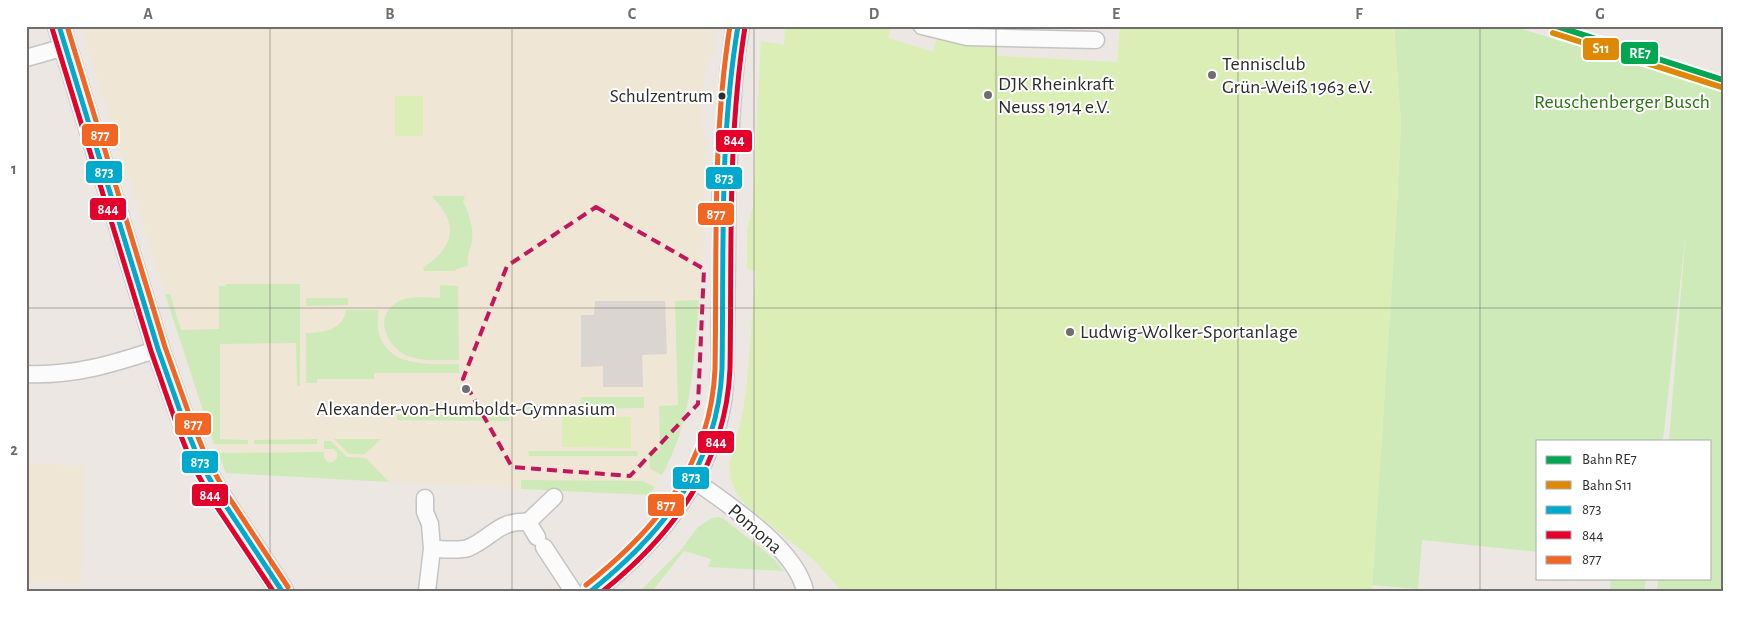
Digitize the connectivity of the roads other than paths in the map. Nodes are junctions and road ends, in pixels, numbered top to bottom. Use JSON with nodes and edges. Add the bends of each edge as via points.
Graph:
{"nodes":[{"id":1,"x":738,"y":26,"type":"edge"},
{"id":2,"x":922,"y":26,"type":"edge"},
{"id":3,"x":62,"y":36,"type":"edge"},
{"id":4,"x":1096,"y":40,"type":"dead end"},
{"id":5,"x":26,"y":58,"type":"edge"},
{"id":6,"x":158,"y":350,"type":"junction"},
{"id":7,"x":26,"y":374,"type":"edge"},
{"id":8,"x":691,"y":478,"type":"junction"},
{"id":9,"x":554,"y":497,"type":"dead end"},
{"id":10,"x":425,"y":498,"type":"dead end"},
{"id":11,"x":528,"y":522,"type":"junction"},
{"id":12,"x":432,"y":549,"type":"junction"},
{"id":13,"x":282,"y":591,"type":"edge"},
{"id":14,"x":427,"y":591,"type":"edge"},
{"id":15,"x":573,"y":591,"type":"edge"},
{"id":16,"x":591,"y":591,"type":"edge"},
{"id":17,"x":804,"y":591,"type":"edge"}],
"edges":[{"from":1,"to":8,"type":"main road","via":[[732,66],[724,197],[720,391],[710,439]]},
{"from":2,"to":4,"type":"street","via":[[967,37]]},
{"from":3,"to":5,"type":"street"},
{"from":3,"to":6,"type":"main road"},
{"from":6,"to":7,"type":"street","via":[[84,371]]},
{"from":6,"to":13,"type":"main road","via":[[206,473]]},
{"from":8,"to":16,"type":"main road","via":[[671,512],[646,544]]},
{"from":8,"to":17,"type":"street","name":"Pomona","via":[[784,553],[795,566]]},
{"from":9,"to":11,"type":"street"},
{"from":10,"to":12,"type":"street"},
{"from":11,"to":12,"type":"street","via":[[507,523],[467,548]]},
{"from":11,"to":15,"type":"street"},
{"from":12,"to":14,"type":"street"}]}
